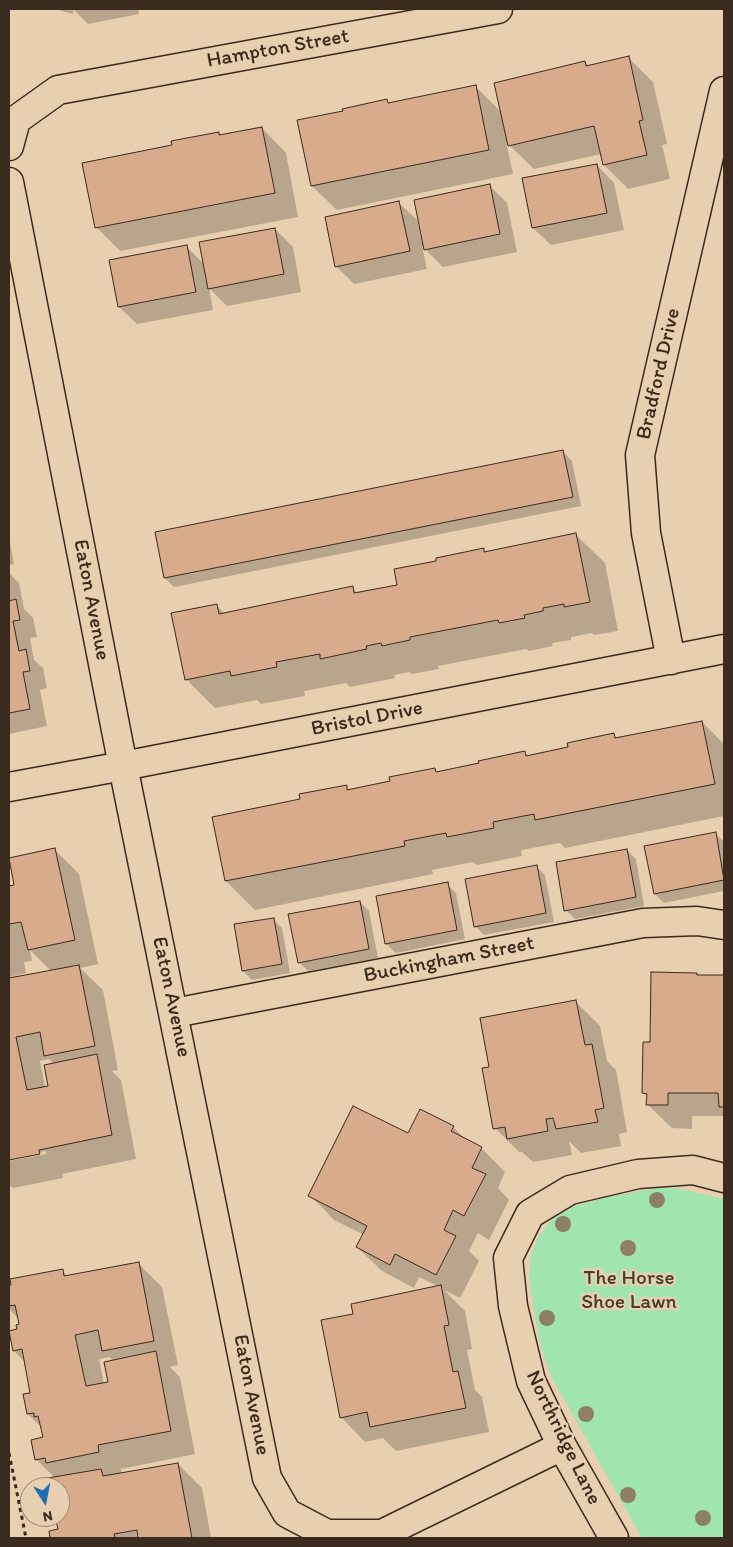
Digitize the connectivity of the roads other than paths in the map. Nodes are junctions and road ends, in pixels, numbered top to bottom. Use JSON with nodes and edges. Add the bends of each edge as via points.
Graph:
{"nodes":[{"id":1,"x":498,"y":9,"type":"edge"},
{"id":2,"x":724,"y":91,"type":"edge"},
{"id":3,"x":9,"y":146,"type":"edge"},
{"id":4,"x":9,"y":182,"type":"edge"},
{"id":5,"x":724,"y":649,"type":"edge"},
{"id":6,"x":672,"y":660,"type":"junction"},
{"id":7,"x":123,"y":766,"type":"junction"},
{"id":8,"x":9,"y":787,"type":"edge"},
{"id":9,"x":724,"y":925,"type":"edge"},
{"id":10,"x":174,"y":1013,"type":"junction"},
{"id":11,"x":724,"y":1178,"type":"edge"},
{"id":12,"x":562,"y":1446,"type":"junction"},
{"id":13,"x":614,"y":1538,"type":"edge"}],
"edges":[{"from":1,"to":3,"type":"street","name":"Hampton Street","via":[[58,90],[16,120]]},
{"from":2,"to":6,"type":"street","name":"Bradford Drive","via":[[640,455],[646,533]]},
{"from":4,"to":7,"type":"street","name":"Eaton Avenue"},
{"from":5,"to":6,"type":"street","name":"Bristol Drive"},
{"from":6,"to":7,"type":"street","name":"Bristol Drive"},
{"from":7,"to":8,"type":"street","name":"Bristol Drive"},
{"from":7,"to":10,"type":"street","name":"Eaton Avenue"},
{"from":9,"to":10,"type":"street","name":"Buckingham Street","via":[[697,921],[643,923]]},
{"from":10,"to":12,"type":"street","name":"Eaton Avenue","via":[[267,1478],[287,1513],[327,1534],[382,1534]]},
{"from":11,"to":12,"type":"street","name":"Northridge Lane","via":[[693,1170],[638,1174],[570,1190],[530,1214],[508,1258],[513,1306],[531,1381]]},
{"from":12,"to":13,"type":"street","name":"Northridge Lane"}]}
